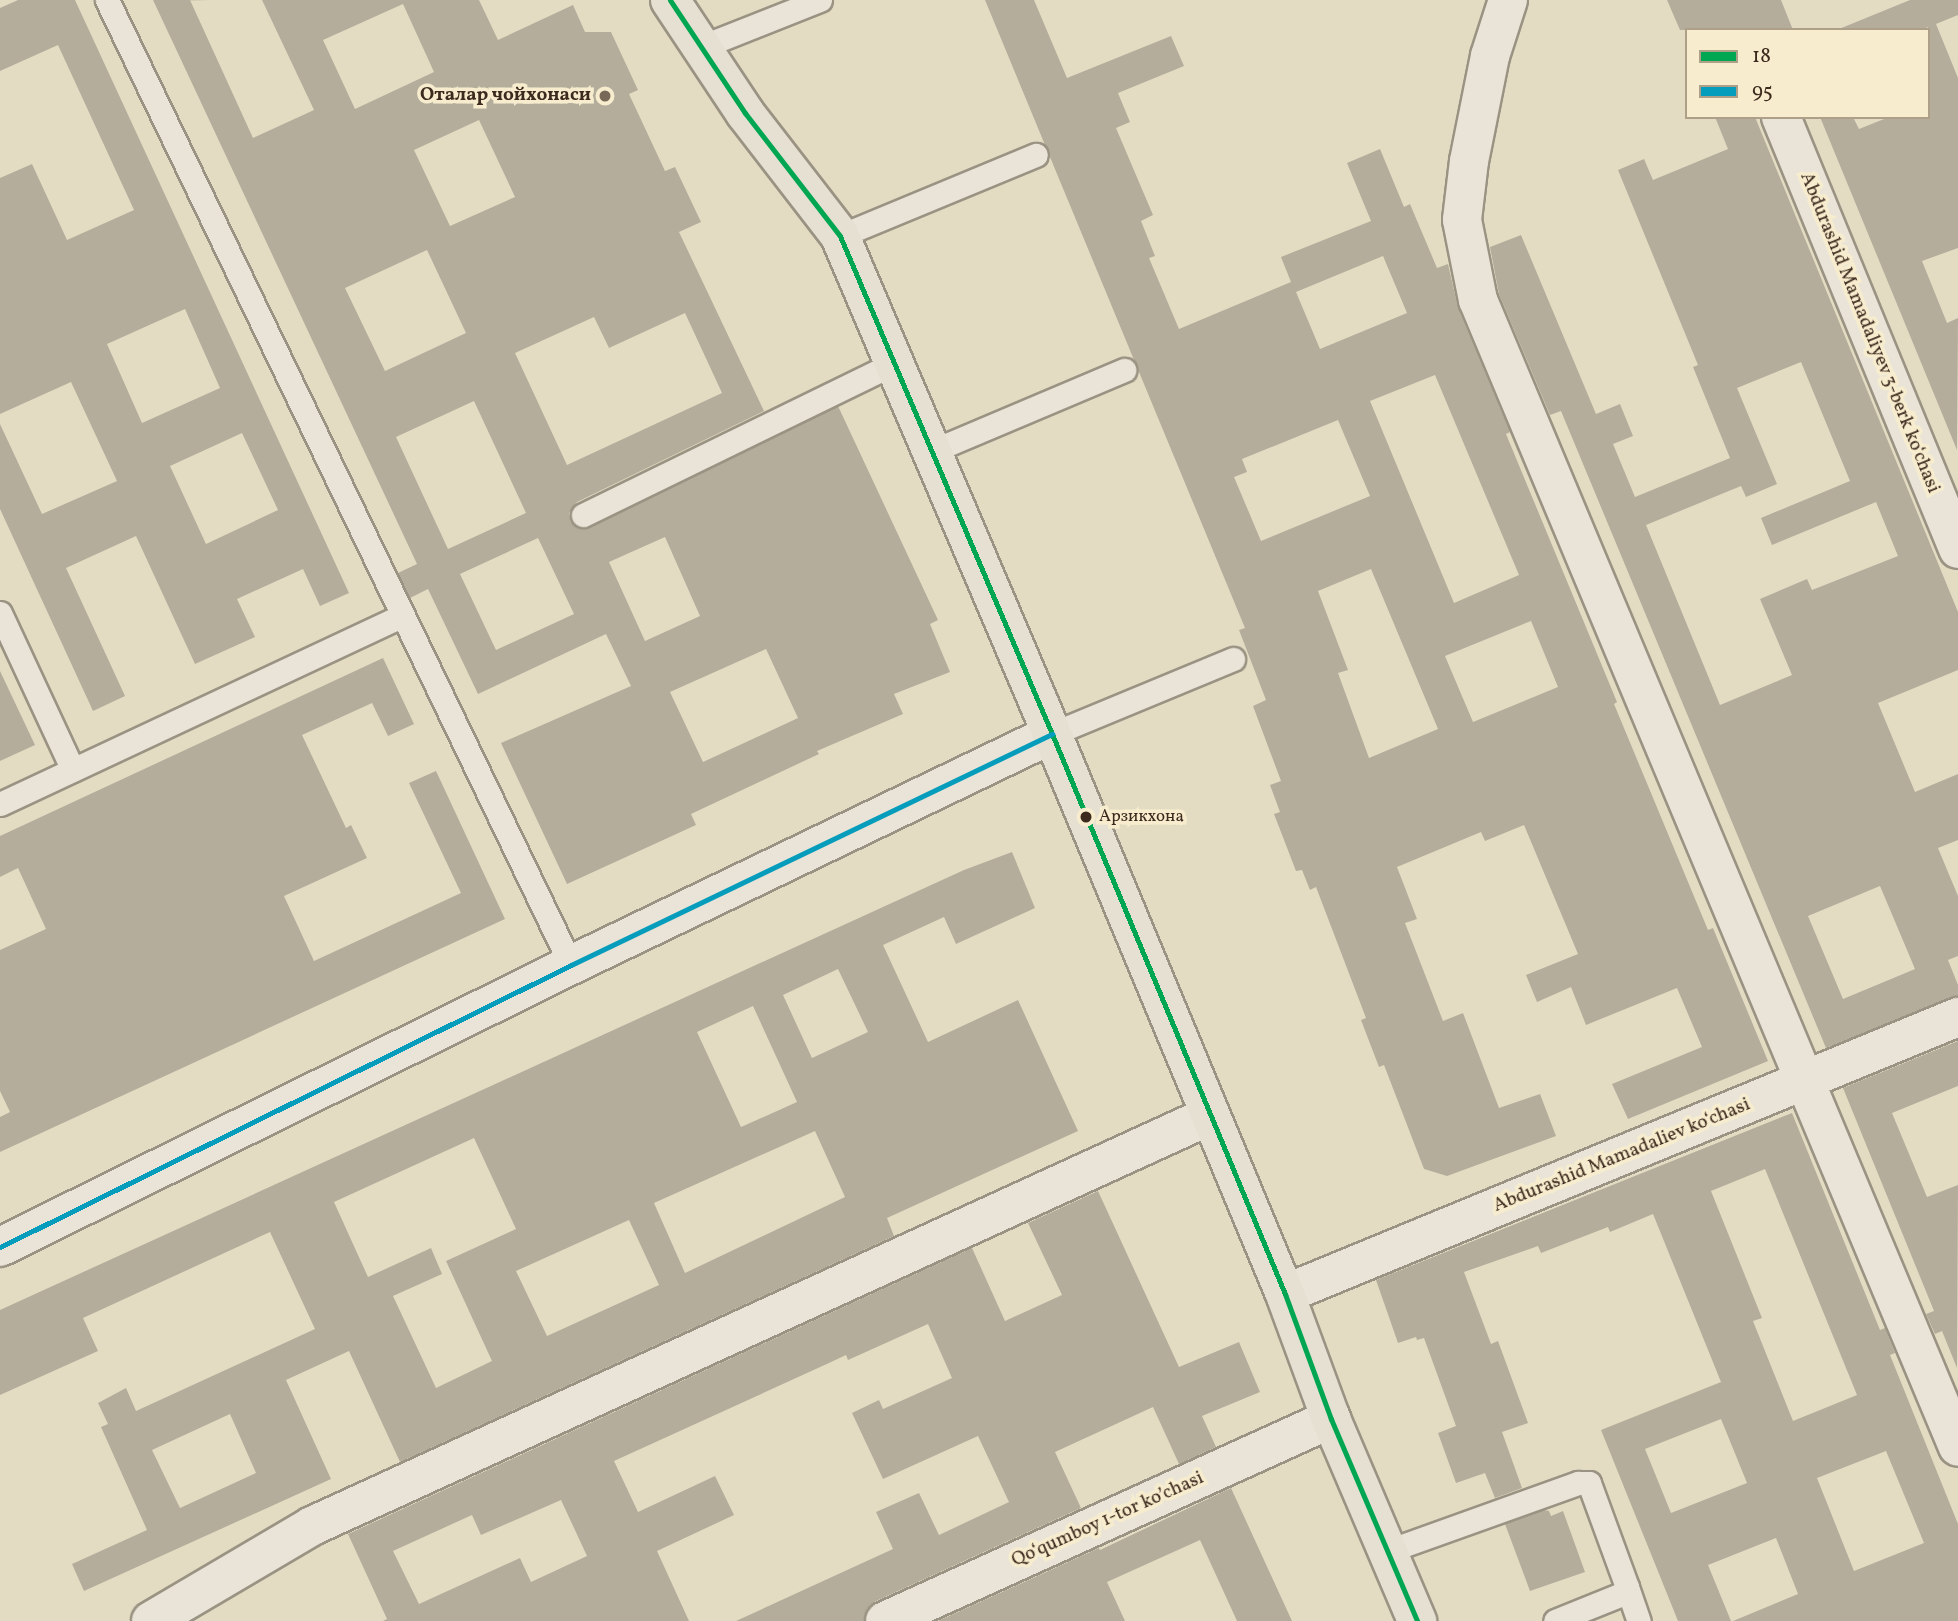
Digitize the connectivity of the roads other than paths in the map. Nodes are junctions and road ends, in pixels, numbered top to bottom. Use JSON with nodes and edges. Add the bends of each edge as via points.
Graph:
{"nodes":[{"id":1,"x":107,"y":0,"type":"edge"},
{"id":2,"x":670,"y":0,"type":"edge"},
{"id":3,"x":820,"y":0,"type":"edge"},
{"id":4,"x":1508,"y":0,"type":"edge"},
{"id":5,"x":701,"y":47,"type":"junction"},
{"id":6,"x":1782,"y":119,"type":"edge"},
{"id":7,"x":1036,"y":155,"type":"dead end"},
{"id":8,"x":840,"y":236,"type":"junction"},
{"id":9,"x":895,"y":363,"type":"junction"},
{"id":10,"x":1124,"y":370,"type":"dead end"},
{"id":11,"x":930,"y":452,"type":"junction"},
{"id":12,"x":583,"y":515,"type":"dead end"},
{"id":13,"x":1958,"y":549,"type":"edge"},
{"id":14,"x":0,"y":613,"type":"edge"},
{"id":15,"x":402,"y":616,"type":"junction"},
{"id":16,"x":1233,"y":659,"type":"dead end"},
{"id":17,"x":1052,"y":734,"type":"junction"},
{"id":18,"x":73,"y":770,"type":"junction"},
{"id":19,"x":0,"y":804,"type":"edge"},
{"id":20,"x":571,"y":965,"type":"junction"},
{"id":21,"x":1958,"y":1017,"type":"edge"},
{"id":22,"x":1804,"y":1081,"type":"junction"},
{"id":23,"x":1211,"y":1115,"type":"junction"},
{"id":24,"x":0,"y":1247,"type":"edge"},
{"id":25,"x":1285,"y":1294,"type":"junction"},
{"id":26,"x":1331,"y":1419,"type":"junction"},
{"id":27,"x":1958,"y":1447,"type":"edge"},
{"id":28,"x":1388,"y":1552,"type":"junction"},
{"id":29,"x":1627,"y":1587,"type":"junction"},
{"id":30,"x":150,"y":1621,"type":"edge"},
{"id":31,"x":885,"y":1621,"type":"edge"},
{"id":32,"x":1417,"y":1621,"type":"edge"},
{"id":33,"x":1555,"y":1621,"type":"edge"},
{"id":34,"x":1639,"y":1621,"type":"edge"}],
"edges":[{"from":1,"to":15,"type":"lane"},
{"from":2,"to":5,"type":"main road"},
{"from":3,"to":5,"type":"lane"},
{"from":4,"to":22,"type":"street","via":[[1490,56],[1462,220],[1478,300]]},
{"from":5,"to":8,"type":"main road","via":[[745,113]]},
{"from":6,"to":13,"type":"street","name":"Abdurashid Mamadaliyev 3-berk koʻchasi"},
{"from":7,"to":8,"type":"lane"},
{"from":8,"to":9,"type":"main road"},
{"from":9,"to":11,"type":"main road"},
{"from":9,"to":12,"type":"lane"},
{"from":10,"to":11,"type":"lane"},
{"from":11,"to":17,"type":"main road"},
{"from":14,"to":18,"type":"lane"},
{"from":15,"to":18,"type":"lane"},
{"from":15,"to":20,"type":"lane"},
{"from":16,"to":17,"type":"lane"},
{"from":17,"to":20,"type":"street"},
{"from":17,"to":23,"type":"main road"},
{"from":18,"to":19,"type":"lane"},
{"from":20,"to":24,"type":"street"},
{"from":21,"to":22,"type":"street","name":"Abdurashid Mamadaliev koʻchasi"},
{"from":22,"to":25,"type":"street","name":"Abdurashid Mamadaliev koʻchasi"},
{"from":22,"to":27,"type":"street"},
{"from":23,"to":25,"type":"main road"},
{"from":23,"to":30,"type":"street","via":[[312,1526]]},
{"from":25,"to":26,"type":"main road"},
{"from":26,"to":28,"type":"main road"},
{"from":26,"to":31,"type":"street","name":"Qoʻqumboy 1-tor koʼchasi"},
{"from":28,"to":29,"type":"lane","via":[[1578,1483],[1589,1483]]},
{"from":28,"to":32,"type":"main road"},
{"from":29,"to":33,"type":"lane","via":[[1622,1594]]},
{"from":29,"to":34,"type":"lane"}]}
